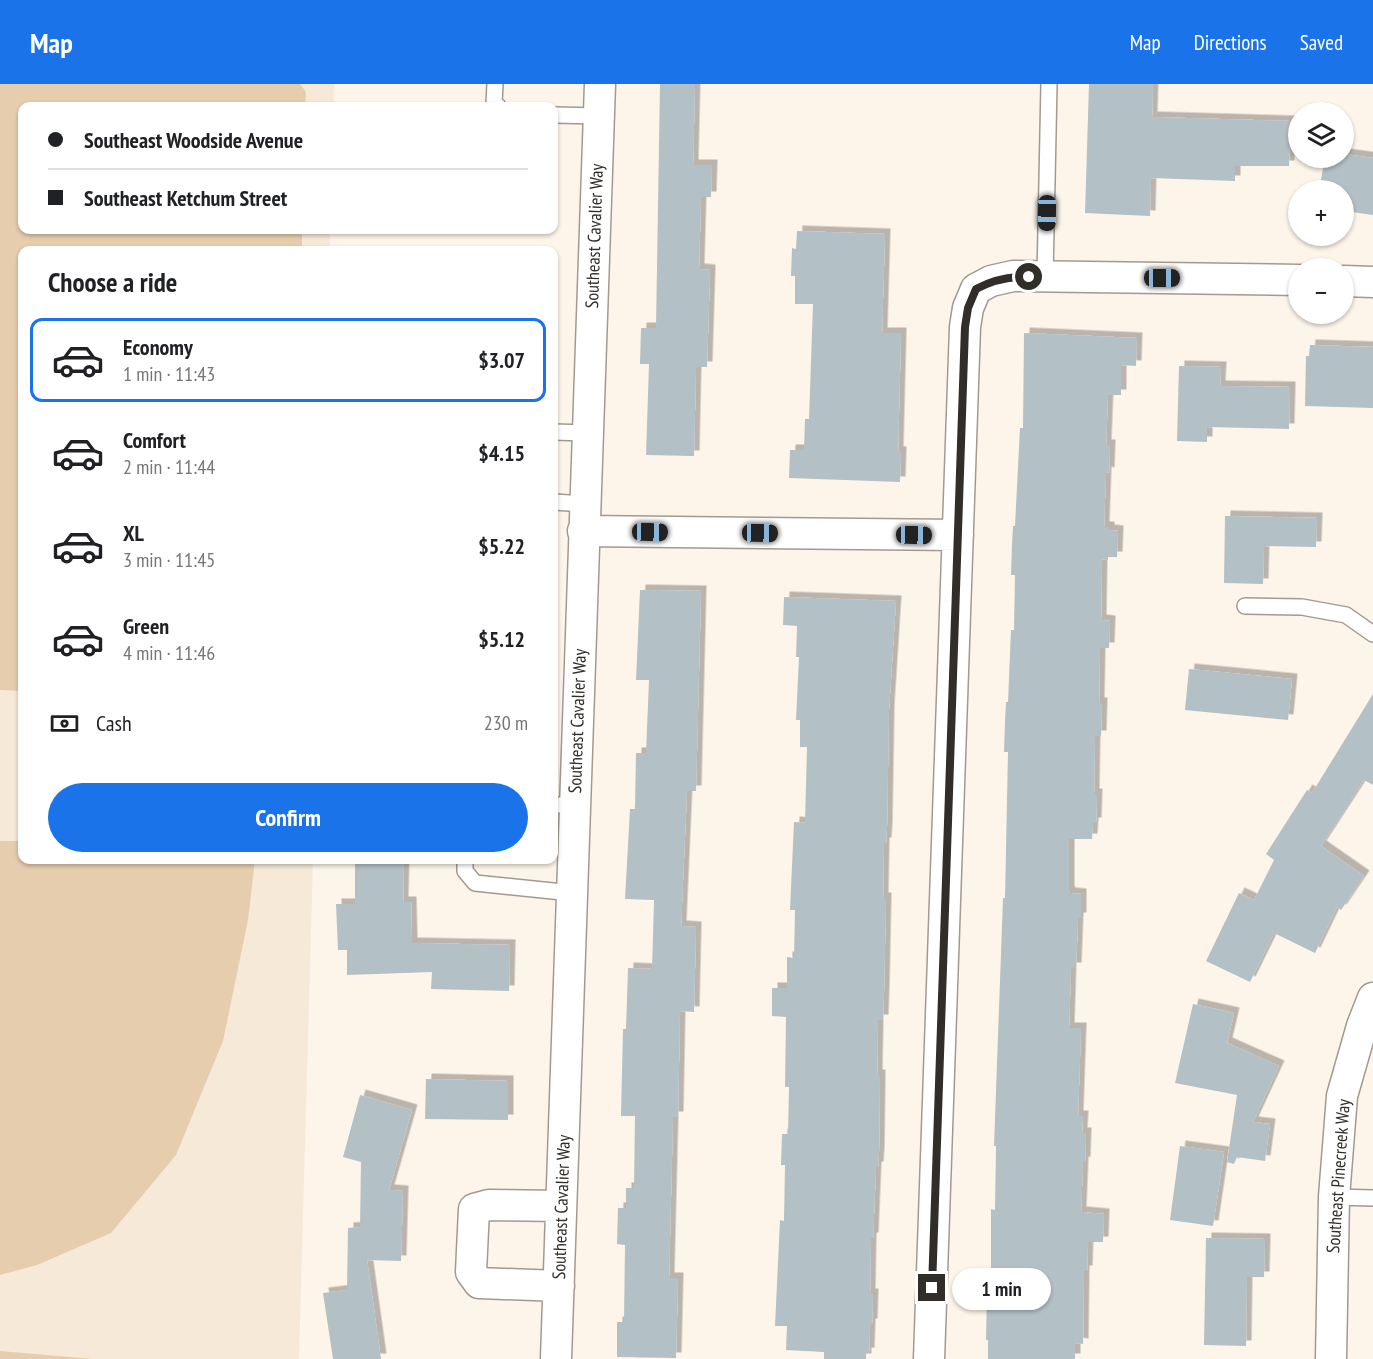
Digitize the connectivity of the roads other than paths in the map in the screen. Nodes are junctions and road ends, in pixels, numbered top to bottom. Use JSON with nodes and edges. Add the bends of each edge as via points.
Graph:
{"nodes":[{"id":1,"x":495,"y":84,"type":"edge"},
{"id":2,"x":600,"y":84,"type":"edge"},
{"id":3,"x":1049,"y":84,"type":"edge"},
{"id":4,"x":494,"y":102,"type":"edge"},
{"id":5,"x":558,"y":115,"type":"edge"},
{"id":6,"x":599,"y":117,"type":"junction"},
{"id":7,"x":1045,"y":277,"type":"junction"},
{"id":8,"x":1288,"y":280,"type":"edge"},
{"id":9,"x":1354,"y":281,"type":"edge"},
{"id":10,"x":1373,"y":282,"type":"edge"},
{"id":11,"x":558,"y":432,"type":"edge"},
{"id":12,"x":587,"y":433,"type":"junction"},
{"id":13,"x":558,"y":504,"type":"edge"},
{"id":14,"x":584,"y":517,"type":"junction"},
{"id":15,"x":958,"y":536,"type":"junction"},
{"id":16,"x":1245,"y":606,"type":"dead end"},
{"id":17,"x":1373,"y":634,"type":"edge"},
{"id":18,"x":564,"y":805,"type":"edge"},
{"id":19,"x":465,"y":864,"type":"edge"},
{"id":20,"x":572,"y":893,"type":"junction"},
{"id":21,"x":1373,"y":998,"type":"edge"},
{"id":22,"x":1334,"y":1197,"type":"junction"},
{"id":23,"x":1373,"y":1198,"type":"edge"},
{"id":24,"x":561,"y":1206,"type":"junction"},
{"id":25,"x":559,"y":1286,"type":"junction"},
{"id":26,"x":556,"y":1359,"type":"edge"},
{"id":27,"x":929,"y":1359,"type":"edge"},
{"id":28,"x":1331,"y":1359,"type":"edge"}],
"edges":[{"from":1,"to":4,"type":"lane"},
{"from":2,"to":6,"type":"street","name":"Southeast Cavalier Way"},
{"from":3,"to":7,"type":"lane"},
{"from":5,"to":6,"type":"lane"},
{"from":6,"to":12,"type":"street","name":"Southeast Cavalier Way"},
{"from":7,"to":8,"type":"street"},
{"from":7,"to":15,"type":"street","via":[[1013,276],[991,281],[976,289],[968,308]]},
{"from":9,"to":10,"type":"street"},
{"from":11,"to":12,"type":"lane"},
{"from":12,"to":14,"type":"street","name":"Southeast Cavalier Way"},
{"from":13,"to":14,"type":"lane"},
{"from":14,"to":15,"type":"street"},
{"from":14,"to":18,"type":"street","name":"Southeast Cavalier Way"},
{"from":15,"to":27,"type":"street"},
{"from":16,"to":17,"type":"lane","via":[[1302,607],[1346,615]]},
{"from":18,"to":20,"type":"street","name":"Southeast Cavalier Way"},
{"from":19,"to":20,"type":"lane","via":[[465,871],[475,884]]},
{"from":20,"to":24,"type":"street","name":"Southeast Cavalier Way"},
{"from":21,"to":22,"type":"street","name":"Southeast Pinecreek Way","via":[[1342,1096]]},
{"from":22,"to":23,"type":"lane"},
{"from":22,"to":28,"type":"street","name":"Southeast Pinecreek Way"},
{"from":24,"to":25,"type":"street","name":"Southeast Cavalier Way"},
{"from":24,"to":25,"type":"street","via":[[489,1205],[474,1209],[471,1272],[479,1283]]},
{"from":25,"to":26,"type":"street","name":"Southeast Cavalier Way"}]}
